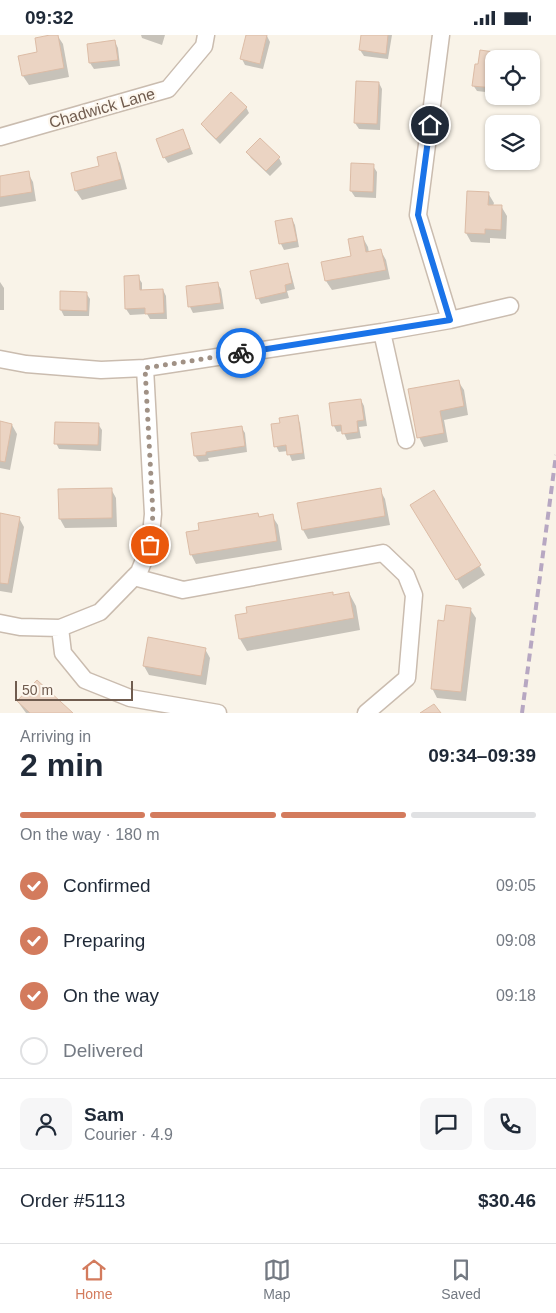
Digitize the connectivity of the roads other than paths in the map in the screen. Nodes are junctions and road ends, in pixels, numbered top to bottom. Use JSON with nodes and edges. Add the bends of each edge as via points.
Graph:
{"nodes":[{"id":1,"x":206,"y":35,"type":"edge"},
{"id":2,"x":441,"y":35,"type":"edge"},
{"id":3,"x":0,"y":137,"type":"edge"},
{"id":4,"x":510,"y":306,"type":"dead end"},
{"id":5,"x":450,"y":320,"type":"junction"},
{"id":6,"x":382,"y":332,"type":"junction"},
{"id":7,"x":0,"y":359,"type":"edge"},
{"id":8,"x":145,"y":368,"type":"junction"},
{"id":9,"x":406,"y":440,"type":"dead end"},
{"id":10,"x":134,"y":577,"type":"junction"},
{"id":11,"x":0,"y":623,"type":"edge"},
{"id":12,"x":60,"y":628,"type":"junction"},
{"id":13,"x":218,"y":713,"type":"edge"},
{"id":14,"x":366,"y":713,"type":"edge"}],
"edges":[{"from":1,"to":3,"type":"street","name":"Chadwick Lane","via":[[204,46],[168,89]]},
{"from":2,"to":5,"type":"street","via":[[418,215]]},
{"from":4,"to":5,"type":"street"},
{"from":5,"to":6,"type":"street"},
{"from":6,"to":8,"type":"street"},
{"from":6,"to":9,"type":"street"},
{"from":7,"to":8,"type":"street","via":[[101,370]]},
{"from":8,"to":10,"type":"street","via":[[153,514],[150,545]]},
{"from":10,"to":12,"type":"street","via":[[100,612]]},
{"from":10,"to":14,"type":"street","via":[[183,591],[383,553],[406,575],[414,595],[407,678]]},
{"from":11,"to":12,"type":"street"},
{"from":12,"to":13,"type":"street","via":[[63,653],[85,680],[130,697]]}]}
